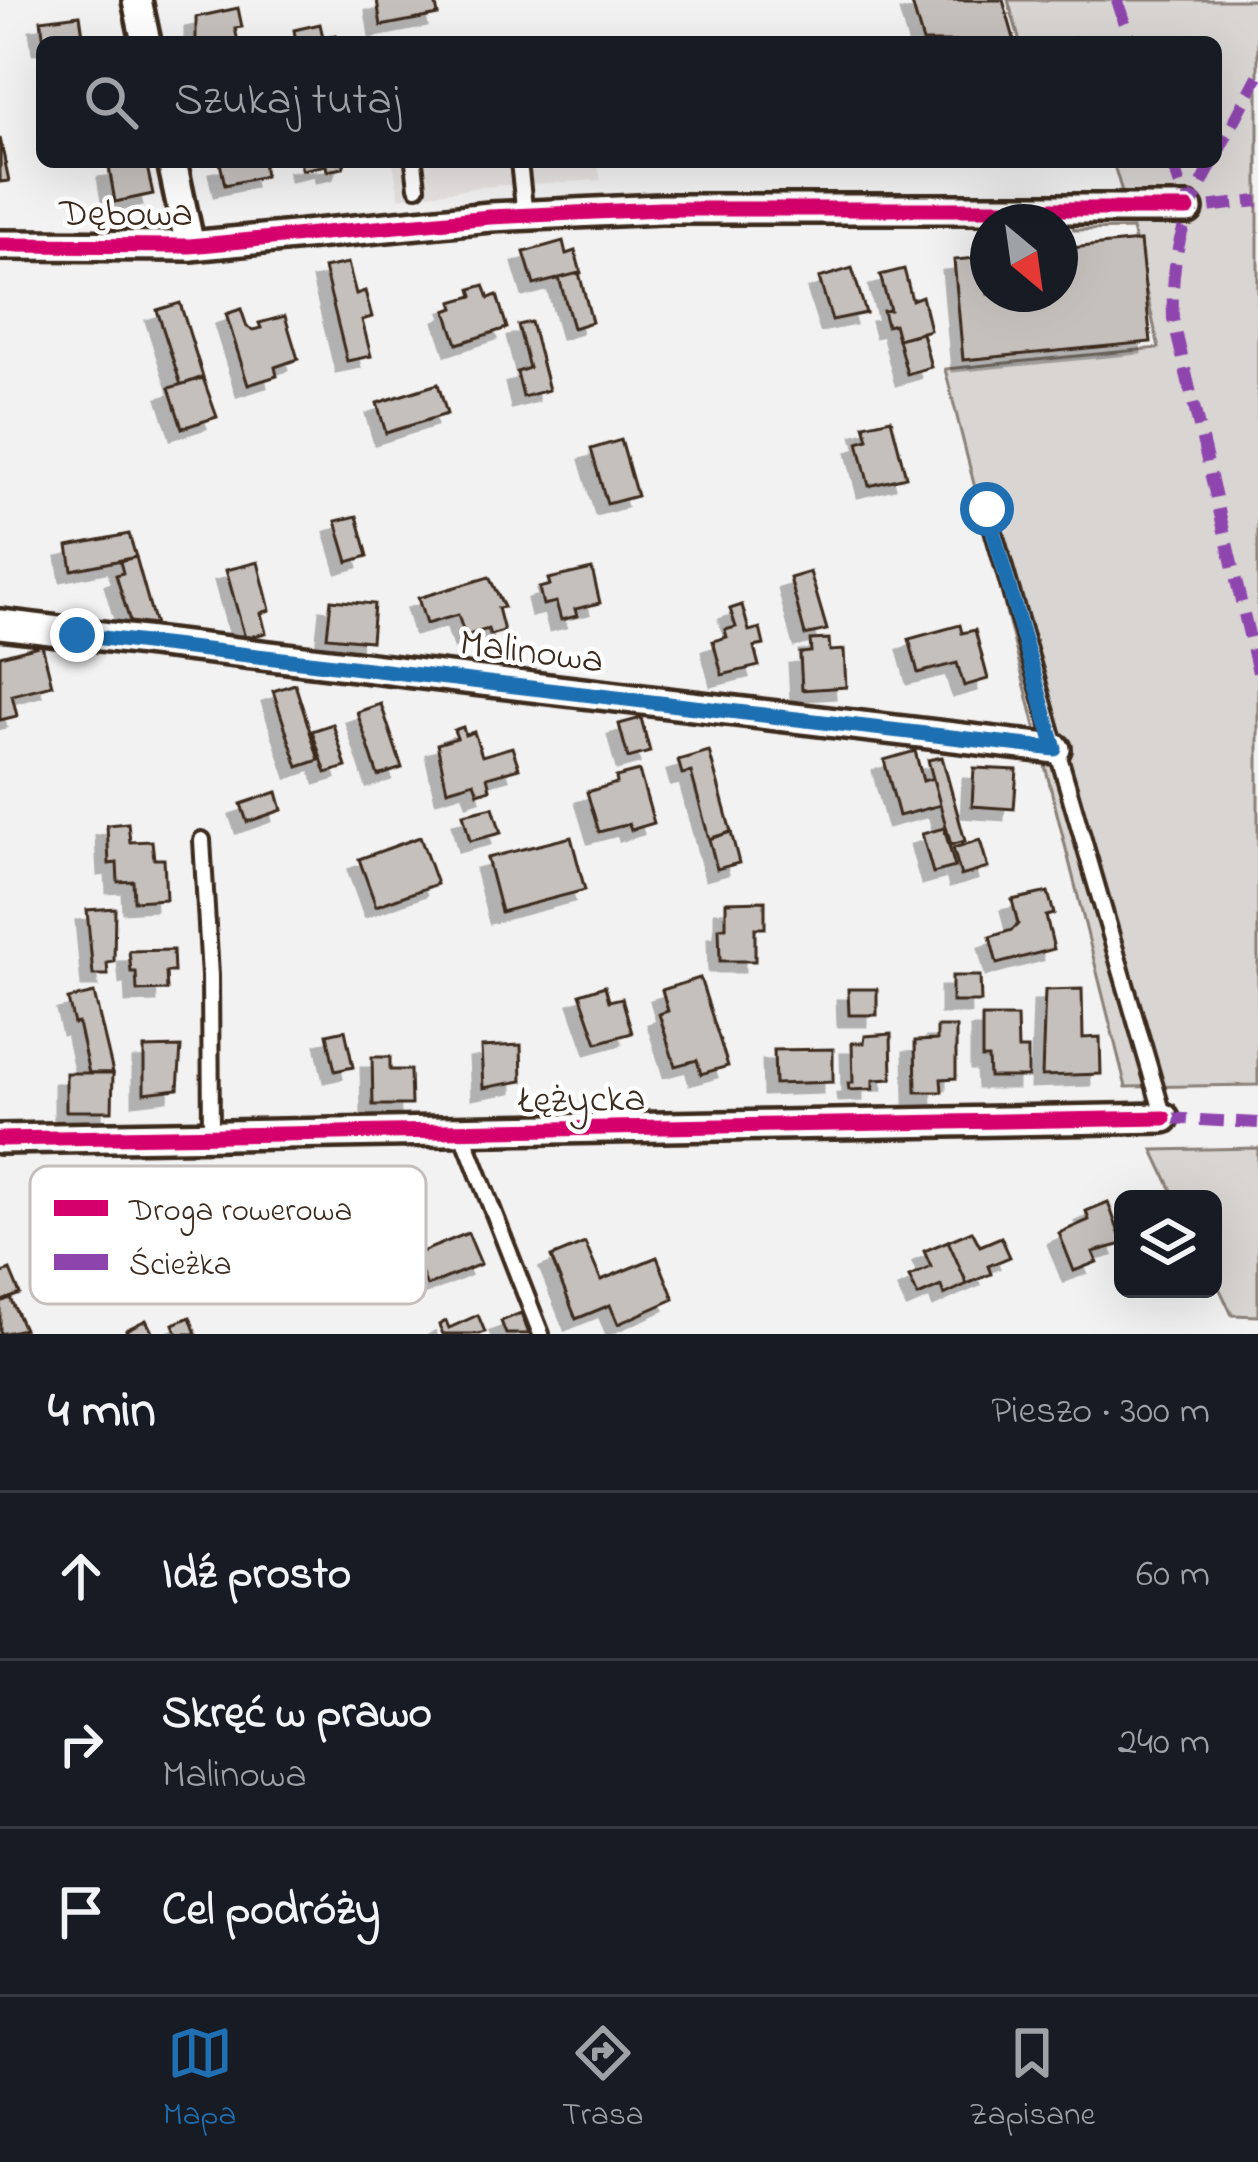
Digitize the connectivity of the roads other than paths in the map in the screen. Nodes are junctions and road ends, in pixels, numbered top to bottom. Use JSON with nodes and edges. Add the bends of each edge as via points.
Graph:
{"nodes":[{"id":1,"x":137,"y":0,"type":"edge"},
{"id":2,"x":145,"y":36,"type":"edge"},
{"id":3,"x":173,"y":168,"type":"edge"},
{"id":4,"x":417,"y":168,"type":"edge"},
{"id":5,"x":520,"y":168,"type":"edge"},
{"id":6,"x":417,"y":187,"type":"dead end"},
{"id":7,"x":1188,"y":209,"type":"dead end"},
{"id":8,"x":525,"y":216,"type":"junction"},
{"id":9,"x":0,"y":245,"type":"edge"},
{"id":10,"x":190,"y":246,"type":"junction"},
{"id":11,"x":987,"y":509,"type":"dead end"},
{"id":12,"x":0,"y":624,"type":"edge"},
{"id":13,"x":1055,"y":749,"type":"junction"},
{"id":14,"x":202,"y":840,"type":"dead end"},
{"id":15,"x":1164,"y":1118,"type":"joint"},
{"id":16,"x":461,"y":1132,"type":"junction"},
{"id":17,"x":211,"y":1136,"type":"junction"},
{"id":18,"x":0,"y":1139,"type":"edge"},
{"id":19,"x":541,"y":1334,"type":"edge"}],
"edges":[{"from":1,"to":2,"type":"street"},
{"from":3,"to":10,"type":"street"},
{"from":4,"to":6,"type":"lane"},
{"from":5,"to":8,"type":"lane"},
{"from":7,"to":8,"type":"street","name":"Dębowa"},
{"from":8,"to":10,"type":"street","name":"Dębowa"},
{"from":9,"to":10,"type":"street","name":"Dębowa"},
{"from":11,"to":13,"type":"lane"},
{"from":12,"to":13,"type":"street","name":"Malinowa"},
{"from":13,"to":15,"type":"lane"},
{"from":14,"to":17,"type":"lane"},
{"from":15,"to":16,"type":"street","name":"Łężycka"},
{"from":16,"to":17,"type":"street","name":"Łężycka"},
{"from":16,"to":19,"type":"lane"},
{"from":17,"to":18,"type":"street","name":"Łężycka"}]}
